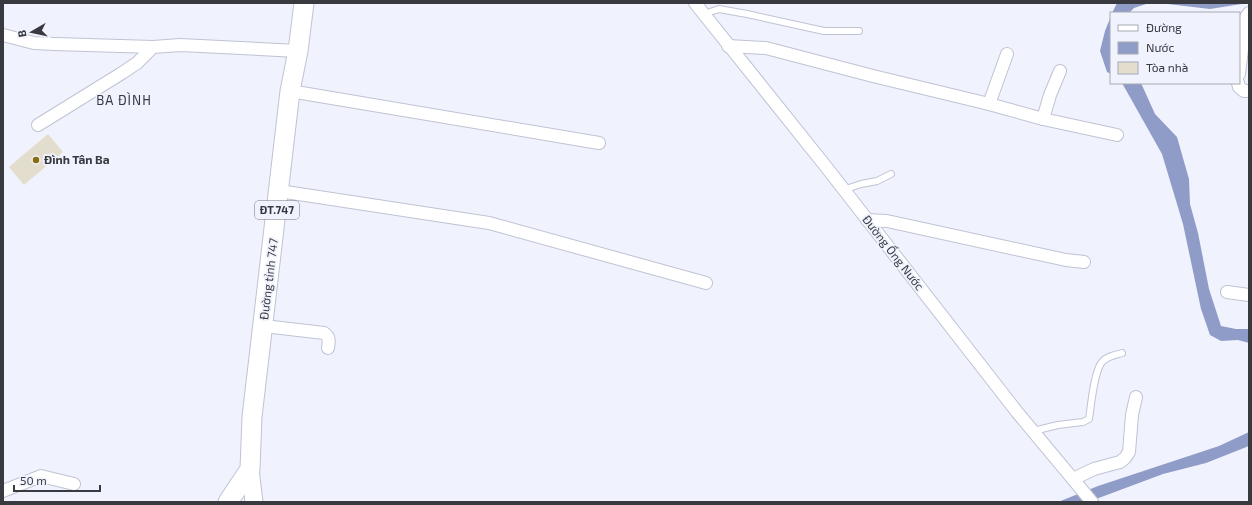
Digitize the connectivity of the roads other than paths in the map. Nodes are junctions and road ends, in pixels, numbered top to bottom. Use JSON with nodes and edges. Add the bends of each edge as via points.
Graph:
{"nodes":[{"id":1,"x":304,"y":3,"type":"edge"},
{"id":2,"x":695,"y":3,"type":"edge"},
{"id":3,"x":1249,"y":13,"type":"edge"},
{"id":4,"x":703,"y":14,"type":"junction"},
{"id":5,"x":859,"y":31,"type":"dead end"},
{"id":6,"x":3,"y":35,"type":"edge"},
{"id":7,"x":728,"y":46,"type":"junction"},
{"id":8,"x":153,"y":47,"type":"junction"},
{"id":9,"x":298,"y":51,"type":"junction"},
{"id":10,"x":1007,"y":54,"type":"dead end"},
{"id":11,"x":1240,"y":66,"type":"edge"},
{"id":12,"x":1060,"y":71,"type":"dead end"},
{"id":13,"x":1238,"y":84,"type":"edge"},
{"id":14,"x":290,"y":91,"type":"junction"},
{"id":15,"x":1249,"y":91,"type":"edge"},
{"id":16,"x":989,"y":104,"type":"junction"},
{"id":17,"x":1043,"y":119,"type":"junction"},
{"id":18,"x":38,"y":125,"type":"dead end"},
{"id":19,"x":1117,"y":135,"type":"dead end"},
{"id":20,"x":599,"y":143,"type":"dead end"},
{"id":21,"x":891,"y":174,"type":"dead end"},
{"id":22,"x":843,"y":190,"type":"junction"},
{"id":23,"x":279,"y":191,"type":"junction"},
{"id":24,"x":867,"y":220,"type":"junction"},
{"id":25,"x":1084,"y":262,"type":"dead end"},
{"id":26,"x":706,"y":283,"type":"dead end"},
{"id":27,"x":1227,"y":292,"type":"dead end"},
{"id":28,"x":1249,"y":295,"type":"edge"},
{"id":29,"x":264,"y":326,"type":"junction"},
{"id":30,"x":328,"y":348,"type":"dead end"},
{"id":31,"x":1122,"y":353,"type":"dead end"},
{"id":32,"x":1136,"y":397,"type":"dead end"},
{"id":33,"x":1033,"y":431,"type":"junction"},
{"id":34,"x":250,"y":469,"type":"junction"},
{"id":35,"x":1073,"y":479,"type":"junction"},
{"id":36,"x":74,"y":484,"type":"dead end"},
{"id":37,"x":3,"y":491,"type":"edge"},
{"id":38,"x":228,"y":502,"type":"edge"},
{"id":39,"x":254,"y":502,"type":"edge"},
{"id":40,"x":1092,"y":502,"type":"edge"}],
"edges":[{"from":1,"to":9,"type":"main road","name":"Đường tỉnh 747","number":"ĐT.747"},
{"from":2,"to":4,"type":"street","name":"Đường Ống Nước"},
{"from":3,"to":11,"type":"street","via":[[1246,17]]},
{"from":4,"to":5,"type":"lane","via":[[719,9],[824,31]]},
{"from":4,"to":7,"type":"street","name":"Đường Ống Nước"},
{"from":6,"to":8,"type":"street","via":[[34,43]]},
{"from":7,"to":16,"type":"street","via":[[766,48]]},
{"from":7,"to":22,"type":"street","name":"Đường Ống Nước"},
{"from":8,"to":9,"type":"street","via":[[180,45]]},
{"from":8,"to":18,"type":"street","via":[[122,73]]},
{"from":9,"to":14,"type":"main road","name":"Đường tỉnh 747","number":"ĐT.747"},
{"from":10,"to":16,"type":"street"},
{"from":12,"to":17,"type":"street"},
{"from":13,"to":15,"type":"street","via":[[1244,91]]},
{"from":14,"to":20,"type":"street"},
{"from":14,"to":23,"type":"main road","name":"Đường tỉnh 747","number":"ĐT.747"},
{"from":16,"to":17,"type":"street"},
{"from":17,"to":19,"type":"street"},
{"from":21,"to":22,"type":"lane","via":[[877,181]]},
{"from":22,"to":24,"type":"street","name":"Đường Ống Nước"},
{"from":23,"to":26,"type":"street","via":[[489,223]]},
{"from":23,"to":29,"type":"main road","name":"Đường tỉnh 747","number":"ĐT.747"},
{"from":24,"to":25,"type":"street","via":[[887,220]]},
{"from":24,"to":33,"type":"street","name":"Đường Ống Nước"},
{"from":27,"to":28,"type":"street"},
{"from":29,"to":30,"type":"street","via":[[324,333],[328,335]]},
{"from":29,"to":34,"type":"main road","name":"Đường tỉnh 747","number":"ĐT.747","via":[[252,417]]},
{"from":31,"to":33,"type":"lane","via":[[1110,356],[1098,370],[1088,419]]},
{"from":32,"to":35,"type":"street","via":[[1129,452],[1125,458]]},
{"from":33,"to":35,"type":"street","name":"Đường Ống Nước"},
{"from":34,"to":38,"type":"main road"},
{"from":34,"to":39,"type":"main road"},
{"from":35,"to":40,"type":"street","name":"Đường Ống Nước"},
{"from":36,"to":37,"type":"street","via":[[41,476]]}]}
